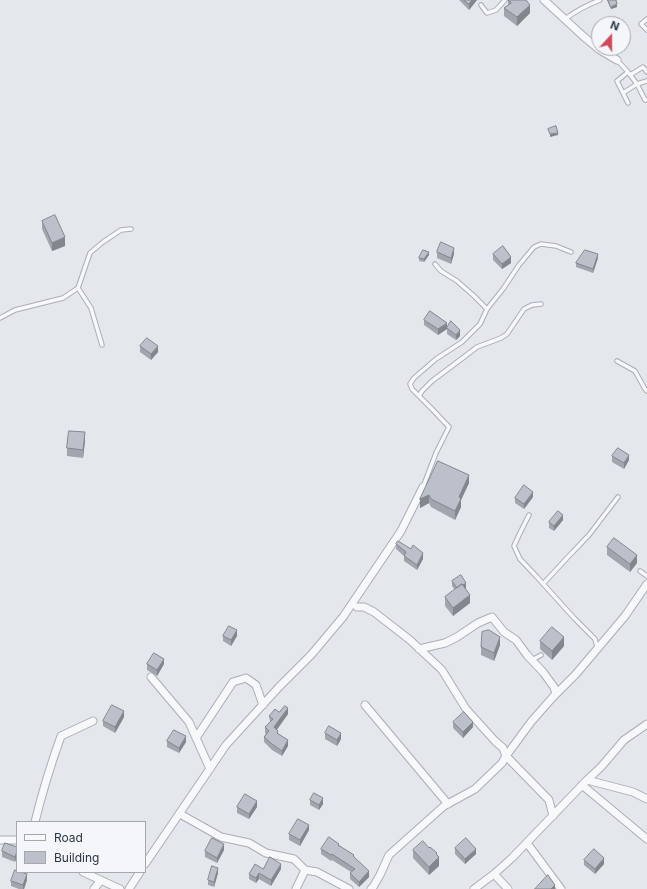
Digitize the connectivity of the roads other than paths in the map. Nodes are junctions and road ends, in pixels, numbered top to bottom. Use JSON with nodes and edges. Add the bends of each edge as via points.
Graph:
{"nodes":[{"id":1,"x":505,"y":0,"type":"edge"},
{"id":2,"x":544,"y":0,"type":"edge"},
{"id":3,"x":600,"y":0,"type":"edge"},
{"id":4,"x":481,"y":5,"type":"dead end"},
{"id":5,"x":564,"y":19,"type":"junction"},
{"id":6,"x":647,"y":19,"type":"edge"},
{"id":7,"x":647,"y":30,"type":"edge"},
{"id":8,"x":617,"y":60,"type":"joint"},
{"id":9,"x":647,"y":72,"type":"edge"},
{"id":10,"x":629,"y":73,"type":"junction"},
{"id":11,"x":647,"y":81,"type":"edge"},
{"id":12,"x":637,"y":84,"type":"junction"},
{"id":13,"x":623,"y":93,"type":"junction"},
{"id":14,"x":647,"y":100,"type":"edge"},
{"id":15,"x":628,"y":103,"type":"dead end"},
{"id":16,"x":132,"y":229,"type":"dead end"},
{"id":17,"x":571,"y":252,"type":"dead end"},
{"id":18,"x":435,"y":264,"type":"dead end"},
{"id":19,"x":78,"y":288,"type":"junction"},
{"id":20,"x":541,"y":304,"type":"dead end"},
{"id":21,"x":487,"y":309,"type":"junction"},
{"id":22,"x":0,"y":318,"type":"edge"},
{"id":23,"x":102,"y":345,"type":"dead end"},
{"id":24,"x":617,"y":361,"type":"dead end"},
{"id":25,"x":647,"y":391,"type":"edge"},
{"id":26,"x":419,"y":396,"type":"junction"},
{"id":27,"x":423,"y":487,"type":"joint"},
{"id":28,"x":618,"y":497,"type":"dead end"},
{"id":29,"x":529,"y":515,"type":"dead end"},
{"id":30,"x":640,"y":571,"type":"dead end"},
{"id":31,"x":647,"y":576,"type":"edge"},
{"id":32,"x":544,"y":584,"type":"junction"},
{"id":33,"x":647,"y":584,"type":"edge"},
{"id":34,"x":357,"y":607,"type":"dead end"},
{"id":35,"x":598,"y":648,"type":"junction"},
{"id":36,"x":419,"y":649,"type":"junction"},
{"id":37,"x":541,"y":655,"type":"dead end"},
{"id":38,"x":532,"y":660,"type":"junction"},
{"id":39,"x":151,"y":677,"type":"dead end"},
{"id":40,"x":556,"y":694,"type":"junction"},
{"id":41,"x":263,"y":705,"type":"junction"},
{"id":42,"x":365,"y":705,"type":"dead end"},
{"id":43,"x":93,"y":720,"type":"dead end"},
{"id":44,"x":647,"y":724,"type":"edge"},
{"id":45,"x":196,"y":738,"type":"junction"},
{"id":46,"x":506,"y":756,"type":"junction"},
{"id":47,"x":210,"y":769,"type":"junction"},
{"id":48,"x":584,"y":783,"type":"junction"},
{"id":49,"x":647,"y":799,"type":"edge"},
{"id":50,"x":448,"y":804,"type":"junction"},
{"id":51,"x":180,"y":814,"type":"junction"},
{"id":52,"x":553,"y":816,"type":"junction"},
{"id":53,"x":35,"y":821,"type":"edge"},
{"id":54,"x":647,"y":839,"type":"edge"},
{"id":55,"x":0,"y":840,"type":"edge"},
{"id":56,"x":16,"y":840,"type":"edge"},
{"id":57,"x":527,"y":843,"type":"junction"},
{"id":58,"x":146,"y":863,"type":"edge"},
{"id":59,"x":305,"y":870,"type":"junction"},
{"id":60,"x":85,"y":873,"type":"edge"},
{"id":61,"x":139,"y":873,"type":"edge"},
{"id":62,"x":494,"y":874,"type":"junction"},
{"id":63,"x":101,"y":880,"type":"junction"},
{"id":64,"x":94,"y":889,"type":"edge"},
{"id":65,"x":120,"y":889,"type":"edge"},
{"id":66,"x":128,"y":889,"type":"edge"},
{"id":67,"x":296,"y":889,"type":"edge"},
{"id":68,"x":348,"y":889,"type":"edge"},
{"id":69,"x":371,"y":889,"type":"edge"},
{"id":70,"x":474,"y":889,"type":"edge"},
{"id":71,"x":508,"y":889,"type":"edge"},
{"id":72,"x":561,"y":889,"type":"edge"}],
"edges":[{"from":1,"to":4,"type":"lane","via":[[496,10],[487,13]]},
{"from":2,"to":5,"type":"street"},
{"from":3,"to":5,"type":"lane"},
{"from":5,"to":8,"type":"street","via":[[600,50]]},
{"from":6,"to":7,"type":"lane","via":[[641,24]]},
{"from":8,"to":10,"type":"lane"},
{"from":9,"to":10,"type":"lane","via":[[643,67]]},
{"from":10,"to":12,"type":"lane"},
{"from":10,"to":13,"type":"lane","via":[[617,81]]},
{"from":11,"to":12,"type":"lane"},
{"from":12,"to":13,"type":"lane"},
{"from":12,"to":14,"type":"lane"},
{"from":13,"to":15,"type":"lane"},
{"from":16,"to":19,"type":"lane","via":[[121,230],[90,253]]},
{"from":17,"to":21,"type":"lane","via":[[556,246],[534,246]]},
{"from":18,"to":21,"type":"lane"},
{"from":19,"to":22,"type":"lane","via":[[63,298],[15,310]]},
{"from":19,"to":23,"type":"lane","via":[[91,308]]},
{"from":20,"to":26,"type":"lane","via":[[524,309],[507,334],[477,347],[432,381]]},
{"from":21,"to":26,"type":"lane","via":[[480,324],[462,342],[414,378],[410,384]]},
{"from":24,"to":25,"type":"lane","via":[[635,371]]},
{"from":26,"to":27,"type":"lane","via":[[449,427]]},
{"from":27,"to":41,"type":"street","via":[[401,531],[342,617],[311,655]]},
{"from":28,"to":32,"type":"lane","via":[[589,535]]},
{"from":29,"to":32,"type":"lane","via":[[514,546],[520,559]]},
{"from":30,"to":31,"type":"lane"},
{"from":32,"to":35,"type":"lane","via":[[595,639]]},
{"from":33,"to":35,"type":"street"},
{"from":34,"to":36,"type":"street","via":[[374,612]]},
{"from":35,"to":40,"type":"street"},
{"from":36,"to":38,"type":"street","via":[[445,643],[492,617]]},
{"from":36,"to":46,"type":"street","via":[[442,670],[466,709],[503,748]]},
{"from":37,"to":38,"type":"lane"},
{"from":38,"to":40,"type":"street","via":[[554,687]]},
{"from":39,"to":45,"type":"street","via":[[189,722]]},
{"from":40,"to":46,"type":"street"},
{"from":41,"to":45,"type":"street","via":[[256,685],[246,678],[233,682]]},
{"from":41,"to":47,"type":"street","via":[[226,745]]},
{"from":42,"to":50,"type":"street"},
{"from":43,"to":53,"type":"street","via":[[61,736],[50,765]]},
{"from":44,"to":48,"type":"street","via":[[624,740],[602,767]]},
{"from":45,"to":47,"type":"street"},
{"from":46,"to":50,"type":"street","via":[[475,789]]},
{"from":46,"to":52,"type":"street","via":[[549,800]]},
{"from":47,"to":51,"type":"street"},
{"from":48,"to":49,"type":"street","via":[[633,792]]},
{"from":48,"to":52,"type":"street"},
{"from":48,"to":54,"type":"street"},
{"from":50,"to":69,"type":"street","via":[[389,855]]},
{"from":51,"to":58,"type":"street"},
{"from":51,"to":59,"type":"street","via":[[221,837],[249,842],[266,853],[294,859]]},
{"from":52,"to":57,"type":"street"},
{"from":55,"to":56,"type":"street"},
{"from":57,"to":62,"type":"street"},
{"from":57,"to":72,"type":"street"},
{"from":59,"to":67,"type":"street"},
{"from":59,"to":68,"type":"street","via":[[317,872]]},
{"from":60,"to":63,"type":"street"},
{"from":61,"to":66,"type":"street"},
{"from":62,"to":70,"type":"street"},
{"from":62,"to":71,"type":"street"},
{"from":63,"to":64,"type":"street"},
{"from":63,"to":65,"type":"street"}]}
